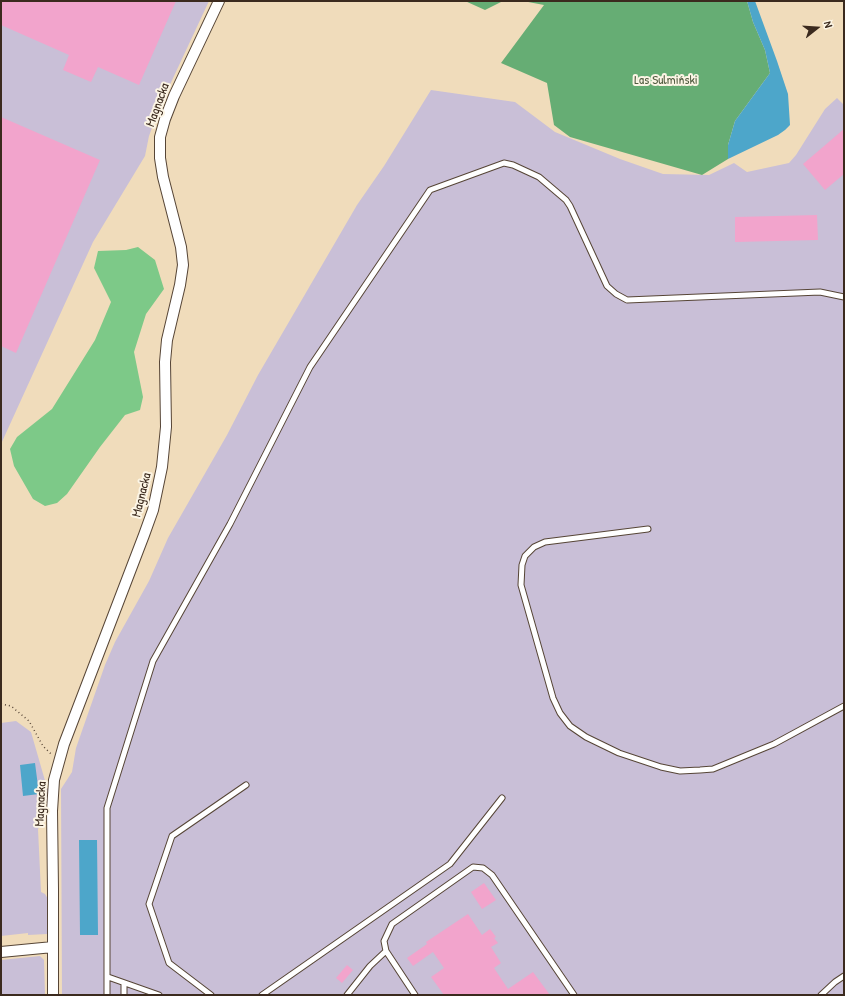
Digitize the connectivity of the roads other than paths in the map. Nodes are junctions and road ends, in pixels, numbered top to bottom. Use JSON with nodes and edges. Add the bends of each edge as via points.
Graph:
{"nodes":[{"id":1,"x":219,"y":1,"type":"edge"},
{"id":2,"x":844,"y":297,"type":"edge"},
{"id":3,"x":648,"y":529,"type":"dead end"},
{"id":4,"x":844,"y":706,"type":"edge"},
{"id":5,"x":246,"y":785,"type":"dead end"},
{"id":6,"x":502,"y":798,"type":"dead end"},
{"id":7,"x":53,"y":947,"type":"junction"},
{"id":8,"x":386,"y":951,"type":"junction"},
{"id":9,"x":1,"y":952,"type":"edge"},
{"id":10,"x":844,"y":976,"type":"edge"},
{"id":11,"x":108,"y":977,"type":"junction"},
{"id":12,"x":124,"y":984,"type":"junction"},
{"id":13,"x":52,"y":995,"type":"edge"},
{"id":14,"x":107,"y":995,"type":"edge"},
{"id":15,"x":124,"y":995,"type":"edge"},
{"id":16,"x":159,"y":995,"type":"edge"},
{"id":17,"x":211,"y":995,"type":"edge"},
{"id":18,"x":262,"y":995,"type":"edge"},
{"id":19,"x":347,"y":995,"type":"edge"},
{"id":20,"x":415,"y":995,"type":"edge"},
{"id":21,"x":574,"y":995,"type":"edge"},
{"id":22,"x":821,"y":995,"type":"edge"}],
"edges":[{"from":1,"to":7,"type":"street","name":"Magnacka","via":[[174,96],[160,137],[161,164],[183,265],[165,362],[166,428],[162,468],[153,510],[64,744],[54,780]]},
{"from":2,"to":11,"type":"lane","via":[[820,292],[627,300],[608,286],[566,200],[539,177],[504,163],[430,190],[310,367],[230,524],[153,661],[107,808]]},
{"from":3,"to":4,"type":"lane","via":[[545,542],[534,547],[525,556],[521,585],[552,698],[570,726],[619,753],[661,768],[680,771],[700,770],[713,769],[774,744]]},
{"from":5,"to":17,"type":"lane","via":[[172,836],[149,904],[169,963]]},
{"from":6,"to":18,"type":"lane","via":[[450,864]]},
{"from":7,"to":9,"type":"street"},
{"from":7,"to":13,"type":"street","name":"Magnacka"},
{"from":8,"to":19,"type":"lane","via":[[370,966]]},
{"from":8,"to":20,"type":"lane"},
{"from":8,"to":21,"type":"lane","via":[[384,941],[392,924],[473,867],[483,868],[492,875]]},
{"from":10,"to":22,"type":"lane"},
{"from":11,"to":12,"type":"lane"},
{"from":11,"to":14,"type":"lane"},
{"from":12,"to":15,"type":"lane"},
{"from":12,"to":16,"type":"lane"}]}
